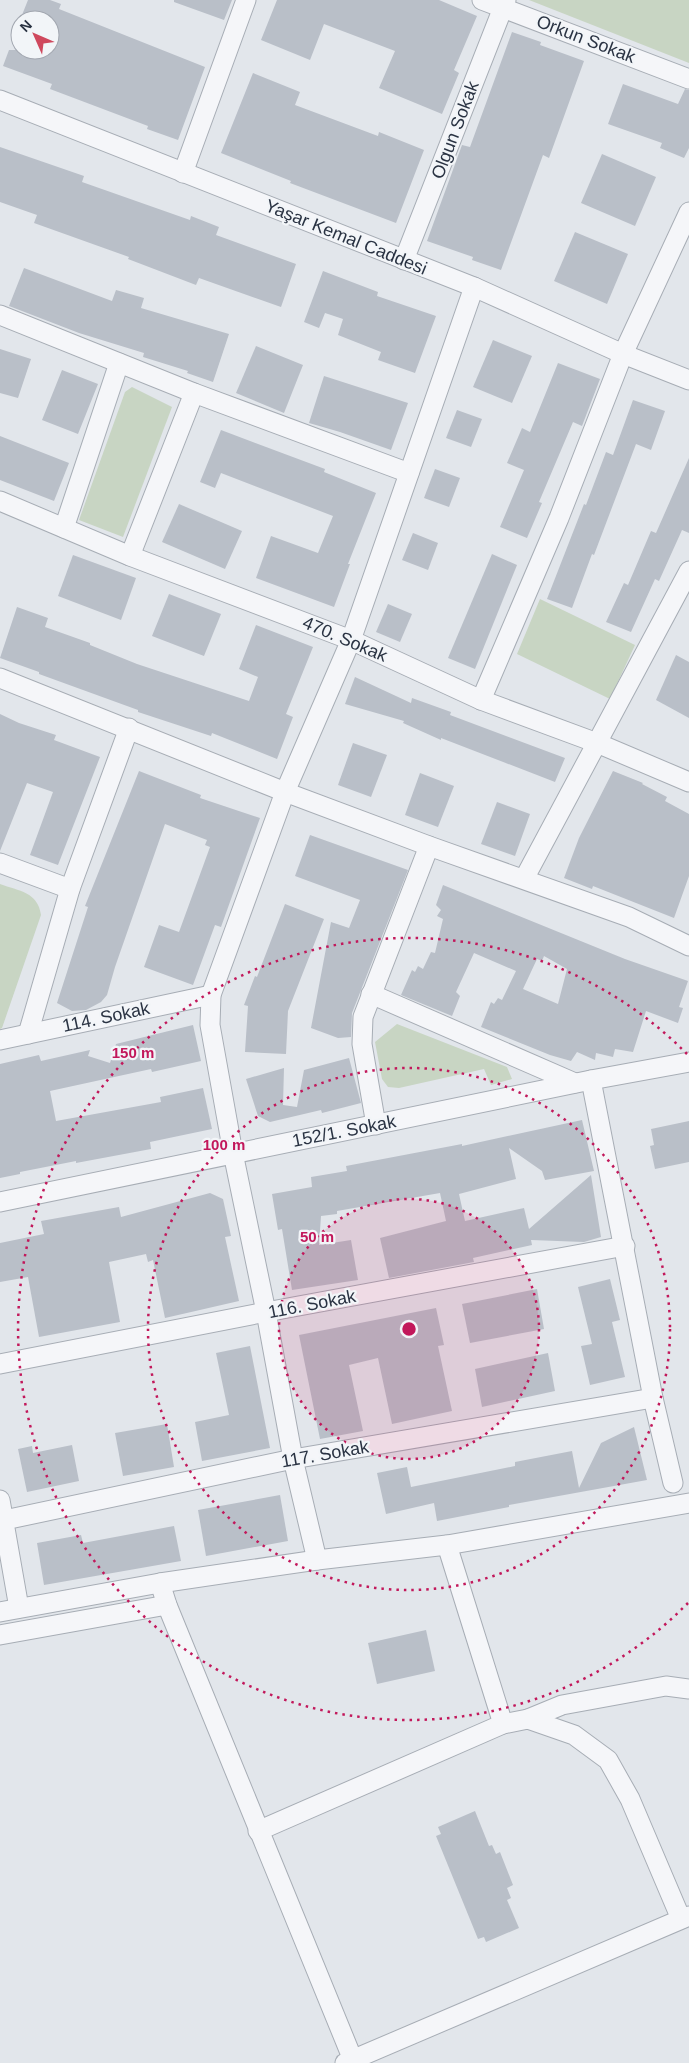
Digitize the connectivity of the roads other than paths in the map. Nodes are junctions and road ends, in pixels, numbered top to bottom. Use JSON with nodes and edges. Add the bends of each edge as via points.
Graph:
{"nodes":[{"id":1,"x":246,"y":0,"type":"edge"},
{"id":2,"x":482,"y":0,"type":"edge"},
{"id":3,"x":505,"y":3,"type":"edge"},
{"id":4,"x":689,"y":79,"type":"edge"},
{"id":5,"x":0,"y":100,"type":"edge"},
{"id":6,"x":184,"y":173,"type":"junction"},
{"id":7,"x":689,"y":212,"type":"edge"},
{"id":8,"x":404,"y":260,"type":"junction"},
{"id":9,"x":474,"y":287,"type":"junction"},
{"id":10,"x":0,"y":315,"type":"edge"},
{"id":11,"x":623,"y":354,"type":"junction"},
{"id":12,"x":119,"y":363,"type":"junction"},
{"id":13,"x":689,"y":380,"type":"edge"},
{"id":14,"x":194,"y":393,"type":"junction"},
{"id":15,"x":409,"y":473,"type":"junction"},
{"id":16,"x":0,"y":501,"type":"edge"},
{"id":17,"x":64,"y":528,"type":"junction"},
{"id":18,"x":130,"y":556,"type":"junction"},
{"id":19,"x":689,"y":571,"type":"edge"},
{"id":20,"x":351,"y":640,"type":"junction"},
{"id":21,"x":0,"y":678,"type":"edge"},
{"id":22,"x":481,"y":700,"type":"junction"},
{"id":23,"x":129,"y":728,"type":"junction"},
{"id":24,"x":596,"y":743,"type":"junction"},
{"id":25,"x":689,"y":782,"type":"edge"},
{"id":26,"x":284,"y":792,"type":"junction"},
{"id":27,"x":429,"y":846,"type":"junction"},
{"id":28,"x":0,"y":863,"type":"edge"},
{"id":29,"x":524,"y":878,"type":"junction"},
{"id":30,"x":70,"y":889,"type":"junction"},
{"id":31,"x":689,"y":946,"type":"edge"},
{"id":32,"x":372,"y":994,"type":"junction"},
{"id":33,"x":211,"y":995,"type":"junction"},
{"id":34,"x":28,"y":1034,"type":"junction"},
{"id":35,"x":0,"y":1040,"type":"edge"},
{"id":36,"x":689,"y":1062,"type":"edge"},
{"id":37,"x":583,"y":1081,"type":"junction"},
{"id":38,"x":376,"y":1124,"type":"junction"},
{"id":39,"x":233,"y":1153,"type":"junction"},
{"id":40,"x":0,"y":1202,"type":"edge"},
{"id":41,"x":625,"y":1246,"type":"junction"},
{"id":42,"x":266,"y":1312,"type":"junction"},
{"id":43,"x":0,"y":1364,"type":"edge"},
{"id":44,"x":653,"y":1398,"type":"junction"},
{"id":45,"x":293,"y":1459,"type":"junction"},
{"id":46,"x":673,"y":1483,"type":"dead end"},
{"id":47,"x":0,"y":1500,"type":"edge"},
{"id":48,"x":689,"y":1503,"type":"edge"},
{"id":49,"x":2,"y":1521,"type":"edge"},
{"id":50,"x":447,"y":1545,"type":"junction"},
{"id":51,"x":317,"y":1560,"type":"junction"},
{"id":52,"x":160,"y":1583,"type":"junction"},
{"id":53,"x":167,"y":1605,"type":"junction"},
{"id":54,"x":19,"y":1608,"type":"junction"},
{"id":55,"x":0,"y":1612,"type":"edge"},
{"id":56,"x":0,"y":1635,"type":"edge"},
{"id":57,"x":689,"y":1689,"type":"edge"},
{"id":58,"x":528,"y":1719,"type":"junction"},
{"id":59,"x":503,"y":1724,"type":"junction"},
{"id":60,"x":258,"y":1832,"type":"junction"},
{"id":61,"x":685,"y":1918,"type":"edge"},
{"id":62,"x":349,"y":2062,"type":"edge"}],
"edges":[{"from":1,"to":6,"type":"street"},
{"from":2,"to":3,"type":"street","name":"Orkun Sokak"},
{"from":3,"to":4,"type":"street","name":"Orkun Sokak"},
{"from":3,"to":8,"type":"street","name":"Olgun Sokak"},
{"from":5,"to":6,"type":"street","name":"Yaşar Kemal Caddesi"},
{"from":6,"to":8,"type":"street","name":"Yaşar Kemal Caddesi"},
{"from":7,"to":11,"type":"street"},
{"from":8,"to":9,"type":"street","name":"Yaşar Kemal Caddesi"},
{"from":9,"to":11,"type":"street","name":"Yaşar Kemal Caddesi"},
{"from":9,"to":15,"type":"street"},
{"from":10,"to":12,"type":"street"},
{"from":11,"to":13,"type":"street","name":"Yaşar Kemal Caddesi"},
{"from":11,"to":22,"type":"street","via":[[559,518]]},
{"from":12,"to":14,"type":"street"},
{"from":12,"to":17,"type":"street"},
{"from":14,"to":15,"type":"street"},
{"from":14,"to":18,"type":"street"},
{"from":15,"to":20,"type":"street"},
{"from":16,"to":17,"type":"street","name":"470. Sokak"},
{"from":17,"to":18,"type":"street","name":"470. Sokak"},
{"from":18,"to":20,"type":"street","name":"470. Sokak"},
{"from":19,"to":24,"type":"street"},
{"from":20,"to":22,"type":"street","name":"470. Sokak"},
{"from":20,"to":26,"type":"street"},
{"from":21,"to":23,"type":"street"},
{"from":22,"to":24,"type":"street","name":"470. Sokak"},
{"from":23,"to":26,"type":"street"},
{"from":23,"to":30,"type":"street"},
{"from":24,"to":25,"type":"street","name":"470. Sokak"},
{"from":24,"to":29,"type":"street"},
{"from":26,"to":27,"type":"street"},
{"from":26,"to":33,"type":"street"},
{"from":27,"to":29,"type":"street"},
{"from":27,"to":32,"type":"street"},
{"from":28,"to":30,"type":"street"},
{"from":29,"to":31,"type":"street","via":[[628,917]]},
{"from":30,"to":34,"type":"street"},
{"from":32,"to":37,"type":"street"},
{"from":32,"to":38,"type":"street","via":[[363,1017],[362,1044]]},
{"from":33,"to":34,"type":"street","name":"114. Sokak"},
{"from":33,"to":39,"type":"street","via":[[210,1025]]},
{"from":34,"to":35,"type":"street","name":"114. Sokak"},
{"from":36,"to":37,"type":"street","name":"152/1. Sokak"},
{"from":37,"to":38,"type":"street","name":"152/1. Sokak"},
{"from":37,"to":41,"type":"street"},
{"from":38,"to":39,"type":"street","name":"152/1. Sokak"},
{"from":39,"to":40,"type":"street","name":"152/1. Sokak"},
{"from":39,"to":42,"type":"street"},
{"from":41,"to":42,"type":"street","name":"116. Sokak"},
{"from":41,"to":44,"type":"street"},
{"from":42,"to":43,"type":"street","name":"116. Sokak"},
{"from":42,"to":45,"type":"street"},
{"from":44,"to":45,"type":"street","name":"117. Sokak"},
{"from":44,"to":46,"type":"street"},
{"from":45,"to":49,"type":"street","name":"117. Sokak"},
{"from":45,"to":51,"type":"street"},
{"from":47,"to":49,"type":"street"},
{"from":48,"to":50,"type":"street"},
{"from":49,"to":54,"type":"street"},
{"from":50,"to":51,"type":"street"},
{"from":50,"to":59,"type":"street"},
{"from":51,"to":52,"type":"street"},
{"from":52,"to":53,"type":"street"},
{"from":52,"to":54,"type":"street"},
{"from":53,"to":56,"type":"street"},
{"from":53,"to":60,"type":"street"},
{"from":54,"to":55,"type":"street"},
{"from":57,"to":58,"type":"street","via":[[666,1686],[562,1704]]},
{"from":58,"to":59,"type":"street"},
{"from":58,"to":61,"type":"street","via":[[574,1735],[608,1760],[630,1799]]},
{"from":59,"to":60,"type":"street"},
{"from":60,"to":62,"type":"street"},
{"from":61,"to":62,"type":"street"}]}
